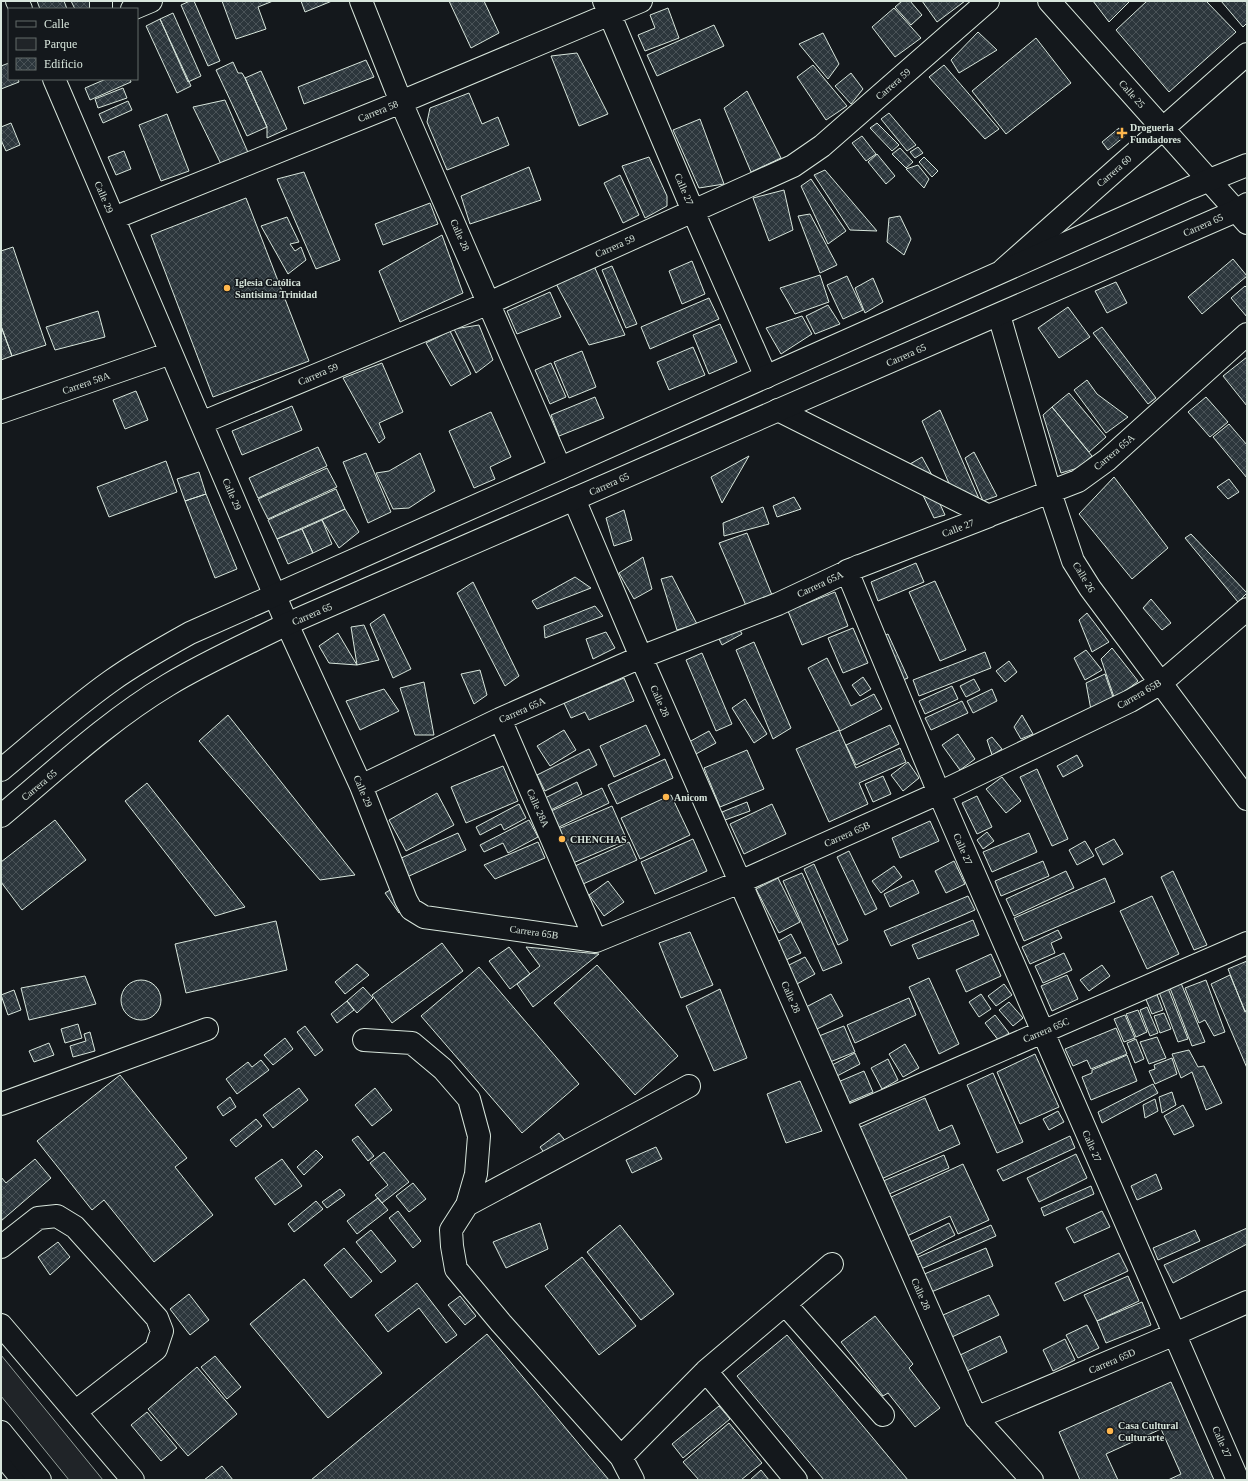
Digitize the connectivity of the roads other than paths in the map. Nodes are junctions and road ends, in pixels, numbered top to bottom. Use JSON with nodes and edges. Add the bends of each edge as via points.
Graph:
{"nodes":[{"id":1,"x":151,"y":1,"type":"edge"},
{"id":2,"x":361,"y":1,"type":"edge"},
{"id":3,"x":641,"y":1,"type":"edge"},
{"id":4,"x":988,"y":1,"type":"edge"},
{"id":5,"x":1049,"y":1,"type":"edge"},
{"id":6,"x":607,"y":7,"type":"edge"},
{"id":7,"x":134,"y":8,"type":"edge"},
{"id":8,"x":1247,"y":54,"type":"edge"},
{"id":9,"x":54,"y":80,"type":"edge"},
{"id":10,"x":401,"y":102,"type":"junction"},
{"id":11,"x":1162,"y":129,"type":"junction"},
{"id":12,"x":1247,"y":165,"type":"edge"},
{"id":13,"x":1208,"y":180,"type":"junction"},
{"id":14,"x":693,"y":211,"type":"junction"},
{"id":15,"x":1243,"y":213,"type":"edge"},
{"id":16,"x":114,"y":218,"type":"junction"},
{"id":17,"x":1000,"y":273,"type":"junction"},
{"id":18,"x":489,"y":303,"type":"junction"},
{"id":19,"x":999,"y":315,"type":"junction"},
{"id":20,"x":1247,"y":334,"type":"edge"},
{"id":21,"x":172,"y":353,"type":"junction"},
{"id":22,"x":766,"y":377,"type":"junction"},
{"id":23,"x":778,"y":410,"type":"junction"},
{"id":24,"x":1,"y":412,"type":"edge"},
{"id":25,"x":201,"y":422,"type":"junction"},
{"id":26,"x":560,"y":468,"type":"junction"},
{"id":27,"x":1050,"y":492,"type":"junction"},
{"id":28,"x":574,"y":499,"type":"junction"},
{"id":29,"x":989,"y":516,"type":"junction"},
{"id":30,"x":847,"y":571,"type":"junction"},
{"id":31,"x":275,"y":595,"type":"junction"},
{"id":32,"x":1247,"y":608,"type":"edge"},
{"id":33,"x":287,"y":624,"type":"junction"},
{"id":34,"x":641,"y":656,"type":"junction"},
{"id":35,"x":1161,"y":683,"type":"junction"},
{"id":36,"x":500,"y":719,"type":"junction"},
{"id":37,"x":1,"y":770,"type":"edge"},
{"id":38,"x":361,"y":786,"type":"junction"},
{"id":39,"x":938,"y":793,"type":"junction"},
{"id":40,"x":1247,"y":799,"type":"edge"},
{"id":41,"x":1,"y":816,"type":"edge"},
{"id":42,"x":740,"y":882,"type":"junction"},
{"id":43,"x":412,"y":908,"type":"joint"},
{"id":44,"x":596,"y":941,"type":"junction"},
{"id":45,"x":1247,"y":943,"type":"edge"},
{"id":46,"x":207,"y":1030,"type":"dead end"},
{"id":47,"x":1042,"y":1032,"type":"junction"},
{"id":48,"x":364,"y":1040,"type":"dead end"},
{"id":49,"x":689,"y":1086,"type":"dead end"},
{"id":50,"x":1,"y":1104,"type":"edge"},
{"id":51,"x":845,"y":1118,"type":"junction"},
{"id":52,"x":467,"y":1205,"type":"junction"},
{"id":53,"x":1,"y":1247,"type":"edge"},
{"id":54,"x":832,"y":1264,"type":"dead end"},
{"id":55,"x":1247,"y":1302,"type":"edge"},
{"id":56,"x":786,"y":1304,"type":"junction"},
{"id":57,"x":1,"y":1325,"type":"edge"},
{"id":58,"x":1175,"y":1334,"type":"junction"},
{"id":59,"x":706,"y":1371,"type":"junction"},
{"id":60,"x":75,"y":1412,"type":"junction"},
{"id":61,"x":883,"y":1415,"type":"dead end"},
{"id":62,"x":976,"y":1418,"type":"junction"},
{"id":63,"x":1,"y":1432,"type":"edge"},
{"id":64,"x":1,"y":1453,"type":"edge"},
{"id":65,"x":621,"y":1457,"type":"junction"},
{"id":66,"x":23,"y":1480,"type":"edge"},
{"id":67,"x":40,"y":1480,"type":"edge"},
{"id":68,"x":132,"y":1480,"type":"edge"},
{"id":69,"x":633,"y":1480,"type":"edge"},
{"id":70,"x":796,"y":1480,"type":"edge"},
{"id":71,"x":1032,"y":1480,"type":"edge"},
{"id":72,"x":1238,"y":1480,"type":"edge"}],
"edges":[{"from":1,"to":7,"type":"street"},
{"from":2,"to":10,"type":"street","name":"Calle 28"},
{"from":3,"to":6,"type":"street","name":"Carrera 58"},
{"from":4,"to":14,"type":"street","name":"Carrera 59","via":[[807,158],[754,185]]},
{"from":5,"to":11,"type":"street","name":"Calle 25"},
{"from":6,"to":10,"type":"street","name":"Carrera 58"},
{"from":6,"to":14,"type":"street","name":"Calle 27"},
{"from":8,"to":11,"type":"street","name":"Carrera 60"},
{"from":9,"to":16,"type":"street","name":"Calle 29"},
{"from":10,"to":16,"type":"street","name":"Carrera 58"},
{"from":10,"to":18,"type":"street","name":"Calle 28"},
{"from":11,"to":13,"type":"street","name":"Calle 25"},
{"from":11,"to":17,"type":"street","name":"Carrera 60"},
{"from":12,"to":13,"type":"street"},
{"from":13,"to":15,"type":"street","name":"Calle 25"},
{"from":13,"to":17,"type":"street"},
{"from":14,"to":18,"type":"street","name":"Carrera 59"},
{"from":14,"to":22,"type":"street","name":"Calle 27"},
{"from":15,"to":19,"type":"street","name":"Carrera 65"},
{"from":16,"to":21,"type":"street","name":"Calle 29"},
{"from":17,"to":22,"type":"street"},
{"from":18,"to":25,"type":"street","name":"Carrera 59"},
{"from":18,"to":26,"type":"street","name":"Calle 28"},
{"from":19,"to":23,"type":"street","name":"Carrera 65"},
{"from":19,"to":27,"type":"street","name":"Calle 26"},
{"from":20,"to":27,"type":"street","name":"Carrera 65A","via":[[1107,460],[1078,481]]},
{"from":21,"to":24,"type":"street","name":"Carrera 58A"},
{"from":21,"to":25,"type":"street","name":"Calle 29"},
{"from":22,"to":26,"type":"street"},
{"from":23,"to":28,"type":"street","name":"Carrera 65"},
{"from":23,"to":29,"type":"street","name":"Calle 27"},
{"from":25,"to":31,"type":"street","name":"Calle 29"},
{"from":26,"to":31,"type":"street"},
{"from":27,"to":29,"type":"street","name":"Carrera 65A"},
{"from":27,"to":35,"type":"street","name":"Calle 26","via":[[1074,561],[1090,588]]},
{"from":28,"to":33,"type":"street","name":"Carrera 65"},
{"from":28,"to":34,"type":"street","name":"Calle 28"},
{"from":29,"to":30,"type":"street","name":"Carrera 65A"},
{"from":30,"to":34,"type":"street","name":"Carrera 65A","via":[[778,604]]},
{"from":30,"to":39,"type":"street","name":"Calle 27"},
{"from":31,"to":33,"type":"street","name":"Calle 29"},
{"from":31,"to":37,"type":"street","via":[[190,633],[149,656],[81,703]]},
{"from":32,"to":35,"type":"street","name":"Carrera 65B"},
{"from":33,"to":38,"type":"street","name":"Calle 29"},
{"from":33,"to":41,"type":"street","name":"Carrera 65","via":[[168,685],[104,730]]},
{"from":34,"to":36,"type":"street","name":"Carrera 65A"},
{"from":34,"to":42,"type":"street","name":"Calle 28"},
{"from":35,"to":39,"type":"street","name":"Carrera 65B","via":[[1130,701]]},
{"from":35,"to":40,"type":"street","name":"Calle 26"},
{"from":36,"to":38,"type":"street","name":"Carrera 65A"},
{"from":36,"to":44,"type":"street","name":"Calle 28A"},
{"from":38,"to":43,"type":"street","name":"Calle 29","via":[[406,900]]},
{"from":39,"to":42,"type":"street","name":"Carrera 65B"},
{"from":39,"to":47,"type":"street","name":"Calle 27"},
{"from":42,"to":44,"type":"street","name":"Carrera 65B"},
{"from":42,"to":51,"type":"street","name":"Calle 28"},
{"from":43,"to":44,"type":"street","name":"Carrera 65B","via":[[424,917]]},
{"from":45,"to":47,"type":"street","name":"Carrera 65C"},
{"from":46,"to":50,"type":"street"},
{"from":47,"to":51,"type":"street","name":"Carrera 65C"},
{"from":47,"to":58,"type":"street","name":"Calle 27"},
{"from":48,"to":52,"type":"street","via":[[412,1043],[444,1069],[469,1099],[479,1136],[476,1174]]},
{"from":49,"to":52,"type":"street"},
{"from":51,"to":62,"type":"street","name":"Calle 28"},
{"from":52,"to":65,"type":"street","via":[[451,1230],[456,1269]]},
{"from":53,"to":60,"type":"street","via":[[38,1218],[58,1216],[75,1227],[157,1318],[162,1331],[156,1349]]},
{"from":54,"to":56,"type":"street"},
{"from":55,"to":58,"type":"street","name":"Carrera 65D"},
{"from":56,"to":59,"type":"street"},
{"from":56,"to":61,"type":"street"},
{"from":57,"to":60,"type":"street"},
{"from":58,"to":62,"type":"street","name":"Carrera 65D"},
{"from":58,"to":72,"type":"street","name":"Calle 27"},
{"from":59,"to":65,"type":"street"},
{"from":59,"to":70,"type":"street"},
{"from":60,"to":68,"type":"street"},
{"from":62,"to":71,"type":"street","name":"Calle 28"},
{"from":63,"to":67,"type":"street"},
{"from":64,"to":66,"type":"street"},
{"from":65,"to":69,"type":"street"}]}
